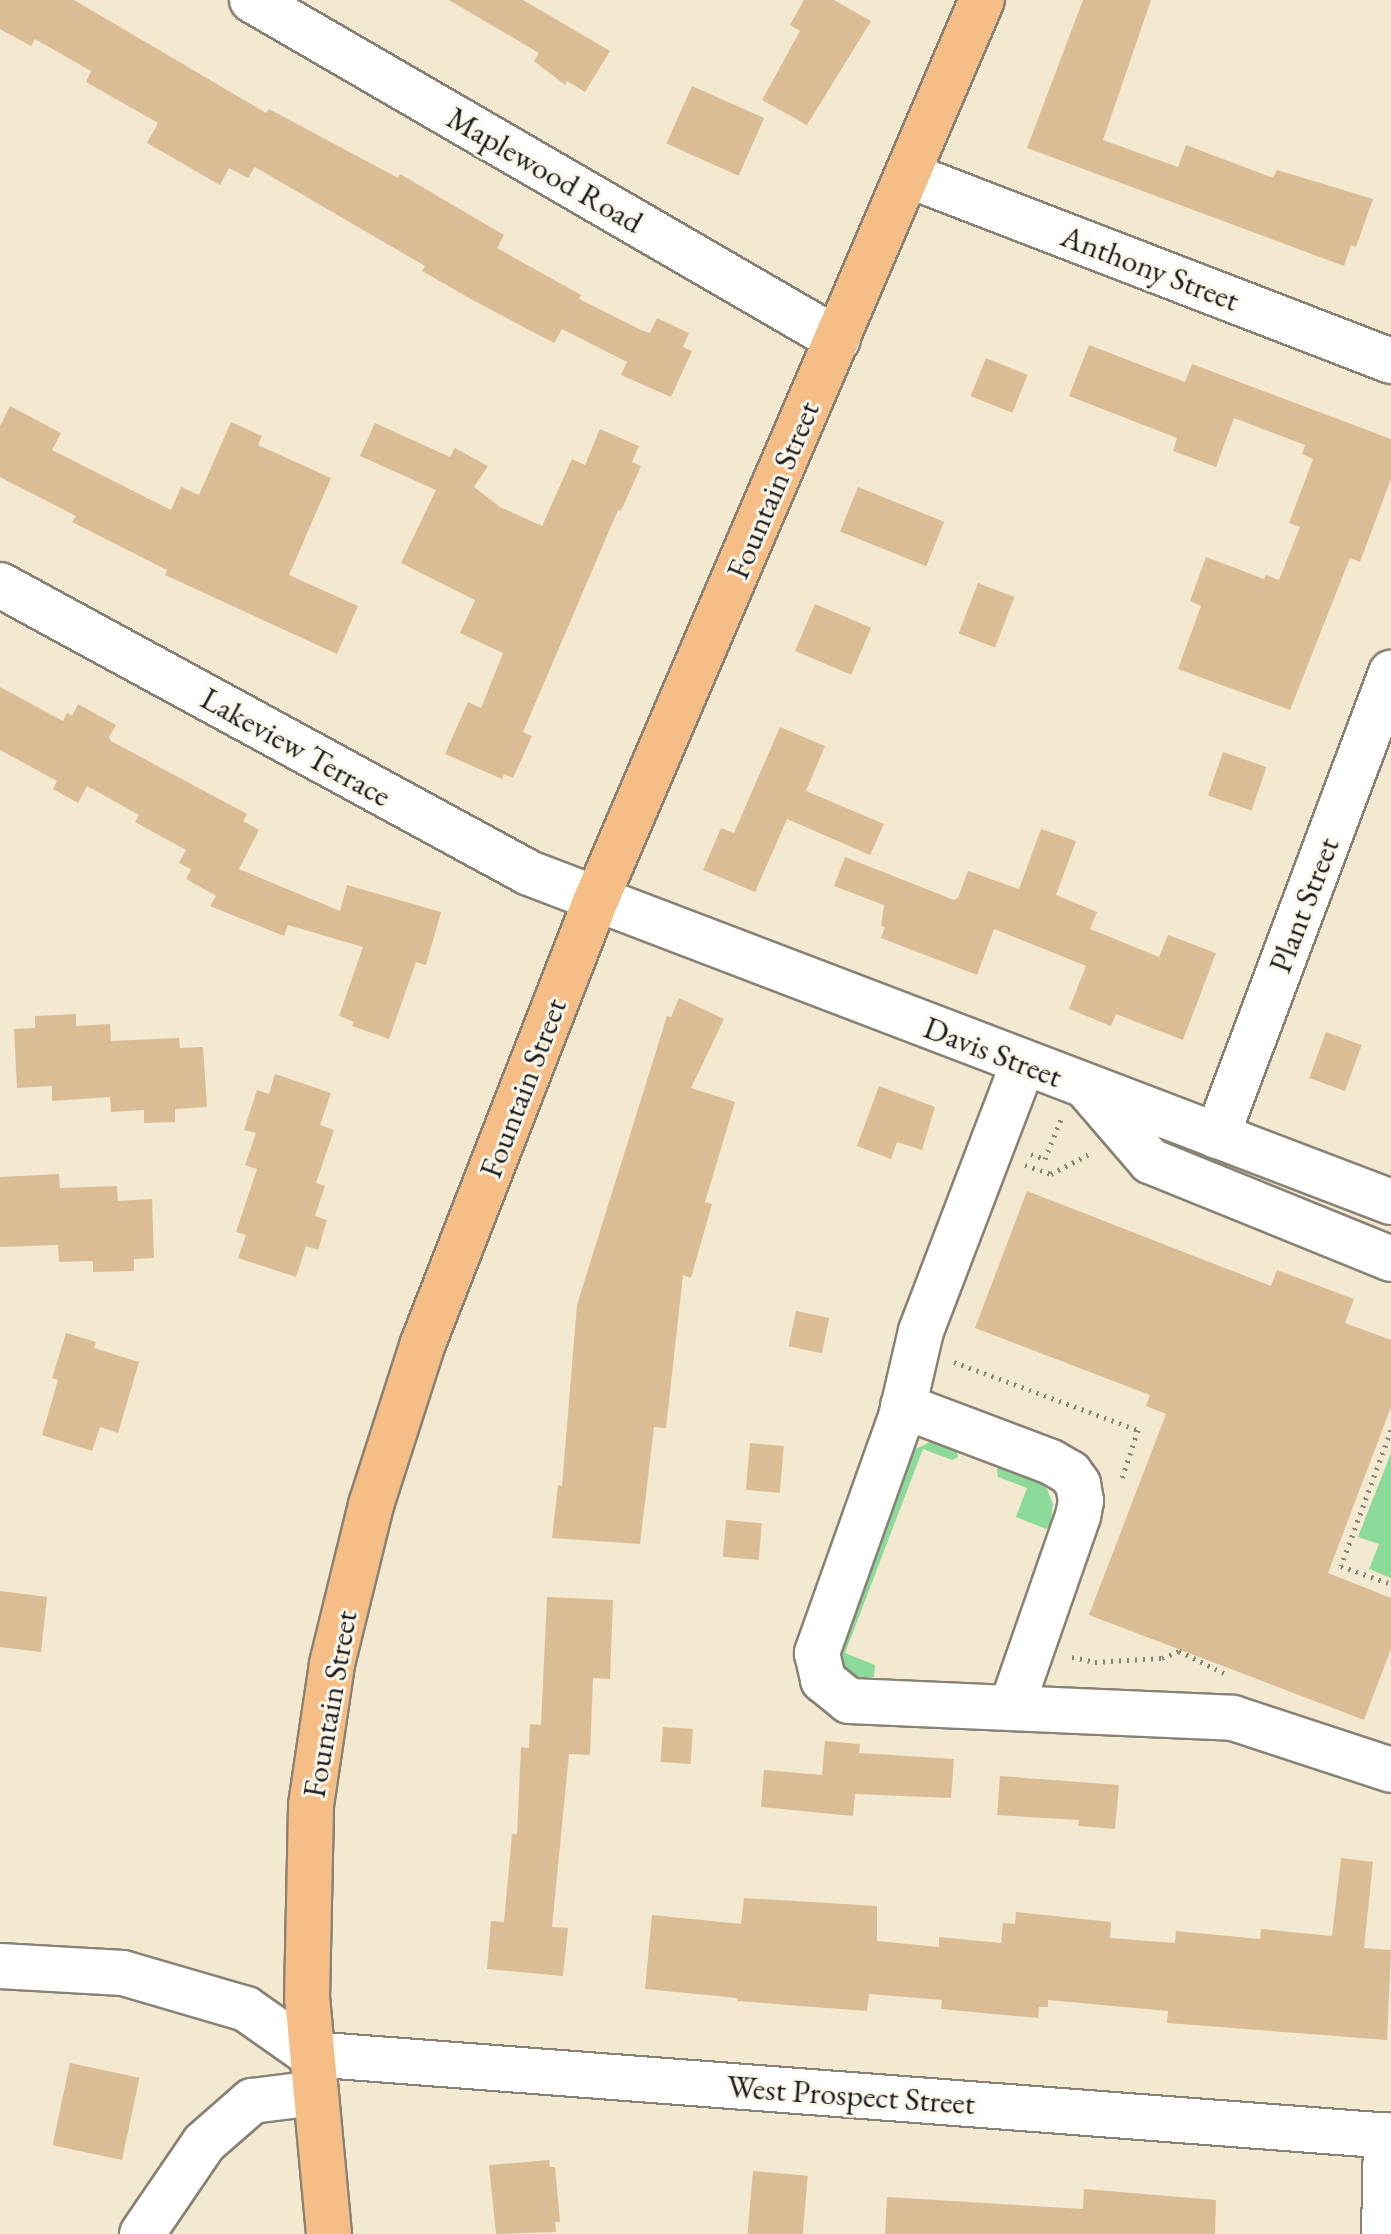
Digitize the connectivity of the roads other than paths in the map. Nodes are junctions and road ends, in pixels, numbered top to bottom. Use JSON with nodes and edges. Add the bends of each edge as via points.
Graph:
{"nodes":[{"id":1,"x":252,"y":0,"type":"edge"},
{"id":2,"x":982,"y":0,"type":"edge"},
{"id":3,"x":908,"y":175,"type":"junction"},
{"id":4,"x":838,"y":340,"type":"junction"},
{"id":5,"x":1391,"y":361,"type":"edge"},
{"id":6,"x":0,"y":585,"type":"edge"},
{"id":7,"x":1391,"y":673,"type":"edge"},
{"id":8,"x":596,"y":900,"type":"junction"},
{"id":9,"x":1023,"y":1064,"type":"junction"},
{"id":10,"x":1088,"y":1088,"type":"junction"},
{"id":11,"x":1217,"y":1136,"type":"junction"},
{"id":12,"x":1391,"y":1202,"type":"edge"},
{"id":13,"x":1391,"y":1259,"type":"edge"},
{"id":14,"x":903,"y":1406,"type":"junction"},
{"id":15,"x":1011,"y":1708,"type":"junction"},
{"id":16,"x":1391,"y":1770,"type":"edge"},
{"id":17,"x":0,"y":1966,"type":"edge"},
{"id":18,"x":313,"y":2074,"type":"junction"},
{"id":19,"x":1389,"y":2136,"type":"edge"},
{"id":20,"x":142,"y":2234,"type":"edge"},
{"id":21,"x":329,"y":2234,"type":"edge"},
{"id":22,"x":1384,"y":2234,"type":"edge"}],
"edges":[{"from":1,"to":4,"type":"street","name":"Maplewood Road"},
{"from":2,"to":3,"type":"main road","name":"Fountain Street"},
{"from":3,"to":4,"type":"main road","name":"Fountain Street"},
{"from":3,"to":5,"type":"street","name":"Anthony Street"},
{"from":4,"to":8,"type":"main road","name":"Fountain Street"},
{"from":6,"to":8,"type":"street","name":"Lakeview Terrace","via":[[529,873]]},
{"from":7,"to":11,"type":"street","name":"Plant Street"},
{"from":8,"to":9,"type":"street","name":"Davis Street"},
{"from":8,"to":18,"type":"main road","name":"Fountain Street","via":[[422,1346],[364,1534],[332,1664],[311,1805],[307,1999]]},
{"from":9,"to":10,"type":"street","name":"Davis Street"},
{"from":9,"to":14,"type":"street","via":[[921,1331]]},
{"from":10,"to":11,"type":"street","name":"Davis Street"},
{"from":10,"to":13,"type":"street","via":[[1150,1161]]},
{"from":11,"to":12,"type":"street","name":"Davis Street"},
{"from":14,"to":15,"type":"street","via":[[1051,1462],[1078,1484],[1078,1516]]},
{"from":14,"to":15,"type":"street","via":[[817,1653],[823,1680],[849,1701]]},
{"from":15,"to":16,"type":"street","via":[[1233,1718]]},
{"from":17,"to":18,"type":"street","via":[[123,1973],[246,2009]]},
{"from":18,"to":19,"type":"street","name":"West Prospect Street"},
{"from":18,"to":20,"type":"street","name":"West Prospect Street","via":[[252,2101],[204,2143]]},
{"from":18,"to":21,"type":"main road","name":"Fountain Street"},
{"from":19,"to":22,"type":"street"}]}
